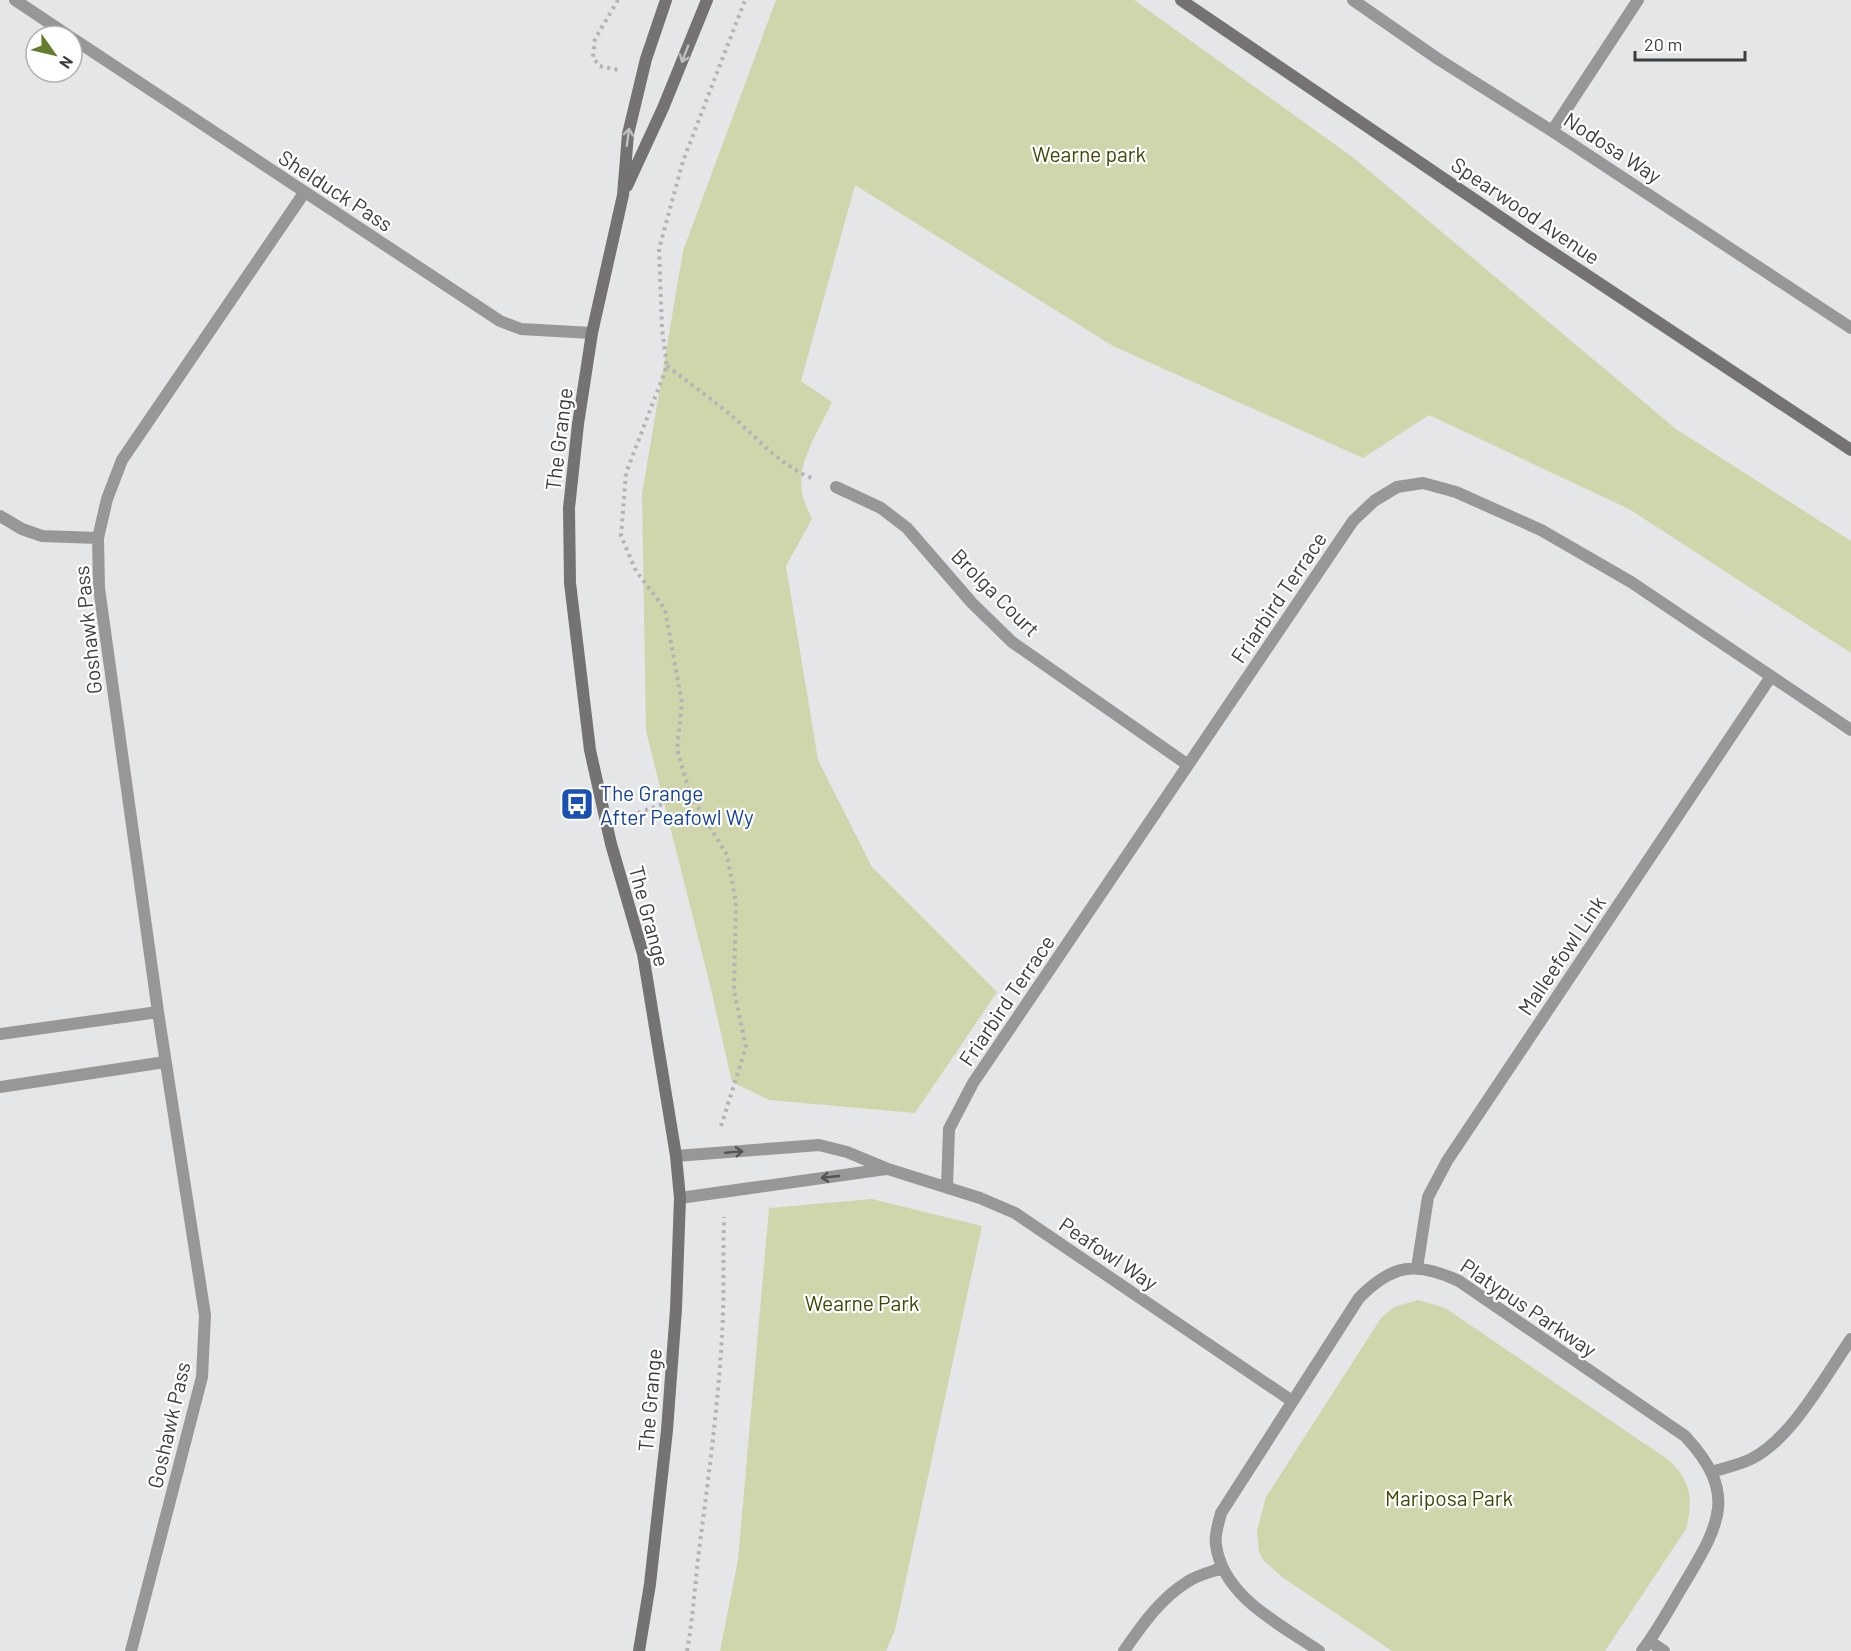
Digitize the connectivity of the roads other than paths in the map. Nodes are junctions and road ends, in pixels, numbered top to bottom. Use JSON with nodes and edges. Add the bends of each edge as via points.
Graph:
{"nodes":[{"id":1,"x":15,"y":0,"type":"edge"},
{"id":2,"x":666,"y":0,"type":"edge"},
{"id":3,"x":707,"y":0,"type":"edge"},
{"id":4,"x":1181,"y":0,"type":"edge"},
{"id":5,"x":1353,"y":0,"type":"edge"},
{"id":6,"x":1638,"y":0,"type":"edge"},
{"id":7,"x":51,"y":24,"type":"edge"},
{"id":8,"x":84,"y":46,"type":"edge"},
{"id":9,"x":1552,"y":131,"type":"junction"},
{"id":10,"x":304,"y":193,"type":"junction"},
{"id":11,"x":623,"y":195,"type":"junction"},
{"id":12,"x":1851,"y":328,"type":"edge"},
{"id":13,"x":592,"y":333,"type":"junction"},
{"id":14,"x":1851,"y":450,"type":"edge"},
{"id":15,"x":836,"y":487,"type":"road end"},
{"id":16,"x":0,"y":516,"type":"edge"},
{"id":17,"x":98,"y":538,"type":"junction"},
{"id":18,"x":1770,"y":678,"type":"junction"},
{"id":19,"x":1851,"y":730,"type":"edge"},
{"id":20,"x":1188,"y":765,"type":"junction"},
{"id":21,"x":158,"y":1012,"type":"junction"},
{"id":22,"x":0,"y":1034,"type":"edge"},
{"id":23,"x":165,"y":1062,"type":"junction"},
{"id":24,"x":0,"y":1087,"type":"edge"},
{"id":25,"x":676,"y":1156,"type":"junction"},
{"id":26,"x":888,"y":1169,"type":"junction"},
{"id":27,"x":947,"y":1187,"type":"junction"},
{"id":28,"x":680,"y":1198,"type":"junction"},
{"id":29,"x":1417,"y":1268,"type":"junction"},
{"id":30,"x":1851,"y":1339,"type":"edge"},
{"id":31,"x":1292,"y":1401,"type":"junction"},
{"id":32,"x":1711,"y":1472,"type":"junction"},
{"id":33,"x":1222,"y":1568,"type":"junction"},
{"id":34,"x":1646,"y":1646,"type":"edge"},
{"id":35,"x":131,"y":1651,"type":"edge"},
{"id":36,"x":639,"y":1651,"type":"edge"},
{"id":37,"x":1124,"y":1651,"type":"edge"},
{"id":38,"x":1319,"y":1651,"type":"edge"},
{"id":39,"x":1664,"y":1651,"type":"edge"}],
"edges":[{"from":1,"to":7,"type":"street","name":"Shelduck Pass"},
{"from":11,"to":2,"type":"street","name":"The Grange","one_way":true,"via":[[628,134],[646,59]]},
{"from":3,"to":11,"type":"street","name":"The Grange","one_way":true},
{"from":4,"to":14,"type":"street","name":"Spearwood Avenue"},
{"from":5,"to":9,"type":"street","name":"Nodosa Way"},
{"from":6,"to":9,"type":"street"},
{"from":8,"to":10,"type":"street","name":"Shelduck Pass"},
{"from":9,"to":12,"type":"street","name":"Nodosa Way"},
{"from":10,"to":13,"type":"street","name":"Shelduck Pass","via":[[500,321],[540,332]]},
{"from":10,"to":17,"type":"street","name":"Goshawk Pass","via":[[122,460]]},
{"from":11,"to":13,"type":"street","name":"The Grange"},
{"from":13,"to":25,"type":"street","name":"The Grange","via":[[569,508],[570,583],[590,750],[611,844],[643,954]]},
{"from":15,"to":20,"type":"street","name":"Brolga Court","via":[[881,508],[907,528],[972,603],[1012,642]]},
{"from":16,"to":17,"type":"street","via":[[42,536]]},
{"from":17,"to":21,"type":"street","name":"Goshawk Pass","via":[[99,588]]},
{"from":18,"to":19,"type":"street","name":"Friarbird Terrace"},
{"from":18,"to":20,"type":"street","name":"Friarbird Terrace","via":[[1631,582],[1541,530],[1456,492],[1424,483],[1397,487],[1353,521]]},
{"from":18,"to":29,"type":"street","name":"Malleefowl Link","via":[[1447,1161],[1428,1197]]},
{"from":20,"to":27,"type":"street","name":"Friarbird Terrace","via":[[973,1083],[949,1129]]},
{"from":21,"to":22,"type":"street"},
{"from":21,"to":23,"type":"street","name":"Goshawk Pass"},
{"from":23,"to":24,"type":"street"},
{"from":23,"to":35,"type":"street","name":"Goshawk Pass","via":[[205,1315],[204,1346],[202,1377]]},
{"from":25,"to":26,"type":"street","name":"Peafowl Way","one_way":true,"via":[[819,1145]]},
{"from":25,"to":28,"type":"street","name":"The Grange"},
{"from":26,"to":27,"type":"street","name":"Peafowl Way"},
{"from":26,"to":28,"type":"street","name":"Peafowl Way","one_way":true},
{"from":27,"to":31,"type":"street","name":"Peafowl Way","via":[[1015,1213]]},
{"from":28,"to":36,"type":"street","name":"The Grange","via":[[667,1430]]},
{"from":29,"to":31,"type":"street","name":"Platypus Parkway","via":[[1395,1271],[1375,1281],[1359,1298]]},
{"from":29,"to":32,"type":"street","name":"Platypus Parkway","via":[[1438,1271],[1459,1281],[1675,1430],[1699,1452]]},
{"from":30,"to":32,"type":"street","via":[[1774,1443],[1752,1459]]},
{"from":31,"to":33,"type":"street","name":"Platypus Parkway","via":[[1221,1513],[1215,1543]]},
{"from":32,"to":34,"type":"street","name":"Platypus Parkway","via":[[1718,1493],[1719,1517],[1711,1539]]},
{"from":33,"to":37,"type":"street","via":[[1189,1580],[1166,1597]]},
{"from":33,"to":38,"type":"street","name":"Platypus Parkway","via":[[1233,1586],[1255,1606]]},
{"from":34,"to":39,"type":"street"}]}
